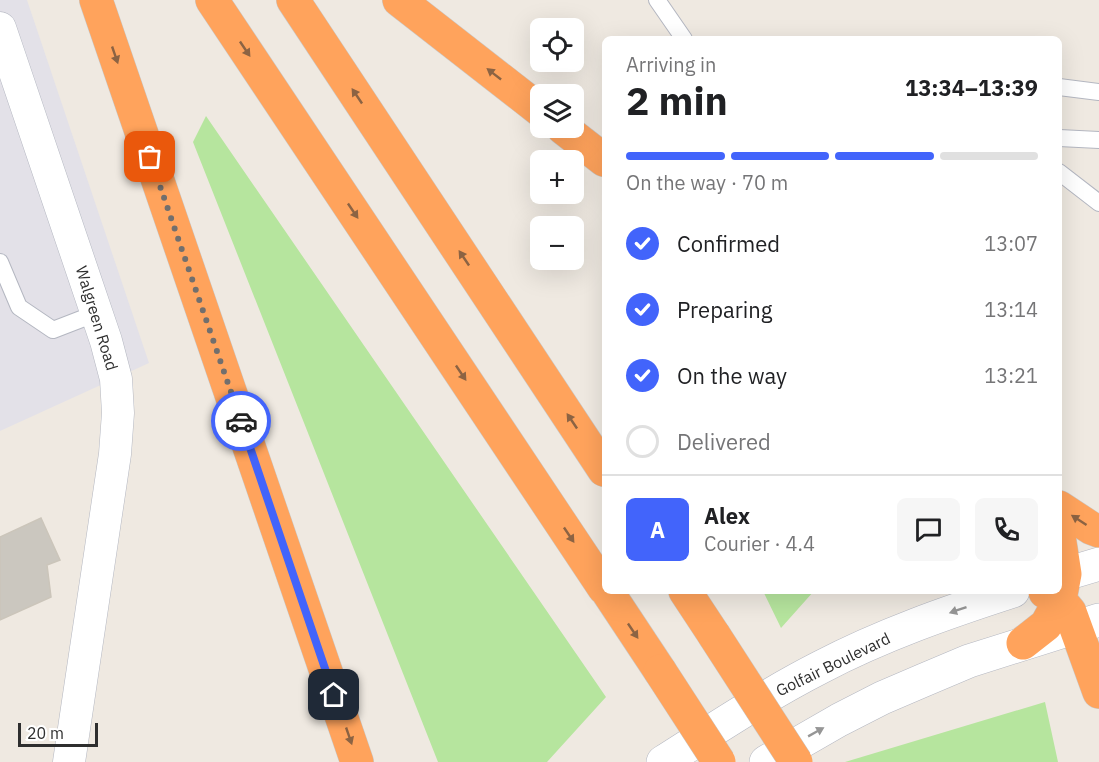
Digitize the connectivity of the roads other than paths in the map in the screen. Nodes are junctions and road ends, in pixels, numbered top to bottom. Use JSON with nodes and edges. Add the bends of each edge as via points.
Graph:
{"nodes":[{"id":1,"x":96,"y":0,"type":"edge"},
{"id":2,"x":212,"y":0,"type":"edge"},
{"id":3,"x":293,"y":0,"type":"edge"},
{"id":4,"x":399,"y":0,"type":"edge"},
{"id":5,"x":657,"y":0,"type":"edge"},
{"id":6,"x":682,"y":36,"type":"edge"},
{"id":7,"x":2,"y":37,"type":"edge"},
{"id":8,"x":1062,"y":87,"type":"edge"},
{"id":9,"x":1099,"y":92,"type":"edge"},
{"id":10,"x":530,"y":102,"type":"edge"},
{"id":11,"x":576,"y":138,"type":"edge"},
{"id":12,"x":1062,"y":138,"type":"edge"},
{"id":13,"x":1099,"y":140,"type":"edge"},
{"id":14,"x":602,"y":158,"type":"edge"},
{"id":15,"x":1062,"y":174,"type":"edge"},
{"id":16,"x":1099,"y":202,"type":"edge"},
{"id":17,"x":0,"y":262,"type":"edge"},
{"id":18,"x":97,"y":313,"type":"junction"},
{"id":19,"x":602,"y":467,"type":"edge"},
{"id":20,"x":1062,"y":509,"type":"edge"},
{"id":21,"x":1099,"y":531,"type":"edge"},
{"id":22,"x":1062,"y":559,"type":"edge"},
{"id":23,"x":1099,"y":564,"type":"edge"},
{"id":24,"x":602,"y":583,"type":"edge"},
{"id":25,"x":609,"y":594,"type":"edge"},
{"id":26,"x":687,"y":594,"type":"edge"},
{"id":27,"x":1004,"y":594,"type":"edge"},
{"id":28,"x":1067,"y":598,"type":"edge"},
{"id":29,"x":1023,"y":643,"type":"joint"},
{"id":30,"x":1099,"y":692,"type":"edge"},
{"id":31,"x":69,"y":762,"type":"edge"},
{"id":32,"x":357,"y":762,"type":"edge"},
{"id":33,"x":663,"y":762,"type":"edge"},
{"id":34,"x":719,"y":762,"type":"edge"},
{"id":35,"x":766,"y":762,"type":"edge"},
{"id":36,"x":796,"y":762,"type":"edge"}],
"edges":[{"from":1,"to":32,"type":"highway","one_way":true},
{"from":2,"to":24,"type":"highway","one_way":true},
{"from":19,"to":3,"type":"highway","one_way":true},
{"from":10,"to":4,"type":"highway","one_way":true},
{"from":5,"to":6,"type":"lane"},
{"from":7,"to":18,"type":"street","name":"Walgreen Road"},
{"from":8,"to":9,"type":"lane"},
{"from":11,"to":14,"type":"highway"},
{"from":12,"to":13,"type":"lane"},
{"from":15,"to":16,"type":"lane"},
{"from":17,"to":18,"type":"lane","via":[[19,308],[53,330]]},
{"from":18,"to":31,"type":"street","name":"Walgreen Road","via":[[116,379],[118,413]]},
{"from":21,"to":20,"type":"highway","one_way":true},
{"from":22,"to":28,"type":"highway"},
{"from":23,"to":28,"type":"main road"},
{"from":25,"to":34,"type":"highway","one_way":true,"bridge":true},
{"from":26,"to":36,"type":"highway","bridge":true},
{"from":27,"to":33,"type":"main road","name":"Golfair Boulevard","one_way":true,"via":[[904,630],[823,666]]},
{"from":28,"to":29,"type":"highway","via":[[1046,625]]},
{"from":28,"to":30,"type":"highway"},
{"from":35,"to":29,"type":"main road","one_way":true,"via":[[882,698]]}]}
